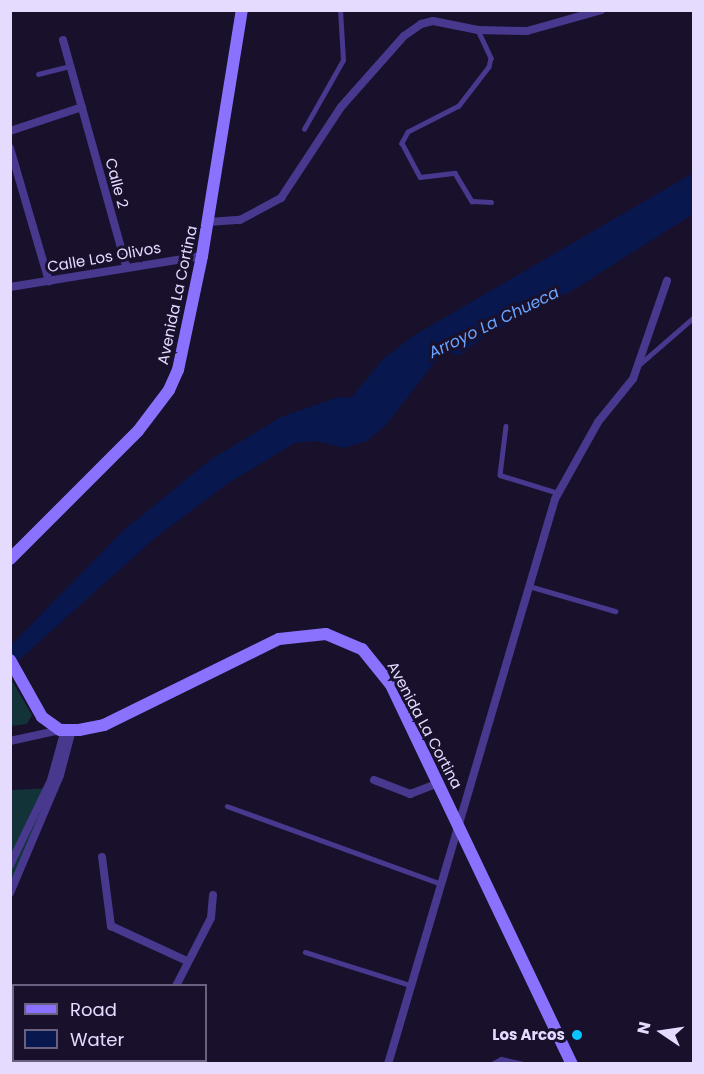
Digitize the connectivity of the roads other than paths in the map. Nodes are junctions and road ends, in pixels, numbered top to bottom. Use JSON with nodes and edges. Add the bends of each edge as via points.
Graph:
{"nodes":[{"id":1,"x":242,"y":10,"type":"edge"},
{"id":2,"x":340,"y":10,"type":"edge"},
{"id":3,"x":601,"y":10,"type":"edge"},
{"id":4,"x":478,"y":30,"type":"junction"},
{"id":5,"x":63,"y":40,"type":"dead end"},
{"id":6,"x":71,"y":66,"type":"junction"},
{"id":7,"x":38,"y":74,"type":"dead end"},
{"id":8,"x":82,"y":107,"type":"junction"},
{"id":9,"x":304,"y":129,"type":"dead end"},
{"id":10,"x":10,"y":131,"type":"edge"},
{"id":11,"x":10,"y":148,"type":"edge"},
{"id":12,"x":491,"y":202,"type":"dead end"},
{"id":13,"x":208,"y":222,"type":"junction"},
{"id":14,"x":202,"y":256,"type":"junction"},
{"id":15,"x":126,"y":266,"type":"junction"},
{"id":16,"x":49,"y":280,"type":"junction"},
{"id":17,"x":667,"y":281,"type":"dead end"},
{"id":18,"x":10,"y":287,"type":"edge"},
{"id":19,"x":693,"y":317,"type":"edge"},
{"id":20,"x":640,"y":364,"type":"junction"},
{"id":21,"x":506,"y":426,"type":"dead end"},
{"id":22,"x":558,"y":493,"type":"junction"},
{"id":23,"x":10,"y":559,"type":"edge"},
{"id":24,"x":529,"y":586,"type":"junction"},
{"id":25,"x":615,"y":611,"type":"dead end"},
{"id":26,"x":10,"y":660,"type":"edge"},
{"id":27,"x":66,"y":730,"type":"junction"},
{"id":28,"x":10,"y":741,"type":"edge"},
{"id":29,"x":374,"y":780,"type":"dead end"},
{"id":30,"x":439,"y":783,"type":"junction"},
{"id":31,"x":227,"y":806,"type":"dead end"},
{"id":32,"x":459,"y":824,"type":"junction"},
{"id":33,"x":102,"y":857,"type":"dead end"},
{"id":34,"x":10,"y":865,"type":"edge"},
{"id":35,"x":439,"y":883,"type":"junction"},
{"id":36,"x":10,"y":893,"type":"edge"},
{"id":37,"x":213,"y":895,"type":"dead end"},
{"id":38,"x":305,"y":952,"type":"dead end"},
{"id":39,"x":187,"y":961,"type":"junction"},
{"id":40,"x":177,"y":984,"type":"edge"},
{"id":41,"x":410,"y":985,"type":"junction"},
{"id":42,"x":388,"y":1064,"type":"edge"},
{"id":43,"x":492,"y":1064,"type":"edge"},
{"id":44,"x":524,"y":1064,"type":"edge"},
{"id":45,"x":572,"y":1064,"type":"edge"}],
"edges":[{"from":1,"to":13,"type":"main road","name":"Avenida La Cortina"},
{"from":2,"to":9,"type":"lane","via":[[343,60]]},
{"from":3,"to":4,"type":"street","via":[[543,29]]},
{"from":4,"to":12,"type":"lane","via":[[491,58],[489,67],[459,106],[408,132],[402,143],[420,177],[455,173],[472,201]]},
{"from":4,"to":13,"type":"street","via":[[433,21],[409,31],[341,107],[281,198],[240,220]]},
{"from":5,"to":6,"type":"street","name":"Calle 2"},
{"from":6,"to":7,"type":"lane"},
{"from":6,"to":8,"type":"street","name":"Calle 2"},
{"from":8,"to":10,"type":"street"},
{"from":8,"to":15,"type":"street","name":"Calle 2"},
{"from":11,"to":16,"type":"street"},
{"from":13,"to":14,"type":"main road","name":"Avenida La Cortina"},
{"from":14,"to":15,"type":"street","name":"Calle Los Olivos"},
{"from":14,"to":23,"type":"main road","name":"Avenida La Cortina","via":[[185,345],[169,390],[138,431]]},
{"from":15,"to":16,"type":"street","name":"Calle Los Olivos"},
{"from":16,"to":18,"type":"street","name":"Calle Los Olivos"},
{"from":17,"to":20,"type":"street"},
{"from":19,"to":20,"type":"lane"},
{"from":20,"to":22,"type":"street","via":[[626,390],[598,422]]},
{"from":21,"to":22,"type":"lane","via":[[500,476]]},
{"from":22,"to":24,"type":"street"},
{"from":24,"to":25,"type":"lane"},
{"from":24,"to":32,"type":"street"},
{"from":26,"to":27,"type":"main road","via":[[32,705]]},
{"from":27,"to":28,"type":"street"},
{"from":27,"to":30,"type":"main road","name":"Avenida La Cortina","via":[[104,725],[279,639],[326,634],[351,642],[383,671]]},
{"from":27,"to":34,"type":"street","via":[[51,780]]},
{"from":27,"to":36,"type":"street","via":[[60,775]]},
{"from":29,"to":30,"type":"street","via":[[410,794]]},
{"from":30,"to":32,"type":"main road","name":"Avenida La Cortina"},
{"from":31,"to":35,"type":"lane"},
{"from":32,"to":35,"type":"street"},
{"from":32,"to":45,"type":"main road","name":"Avenida La Cortina"},
{"from":33,"to":39,"type":"street","via":[[111,926]]},
{"from":35,"to":41,"type":"street"},
{"from":37,"to":39,"type":"street","via":[[211,918]]},
{"from":38,"to":41,"type":"lane"},
{"from":39,"to":40,"type":"street"},
{"from":41,"to":42,"type":"street"},
{"from":43,"to":44,"type":"lane","via":[[501,1059]]}]}
